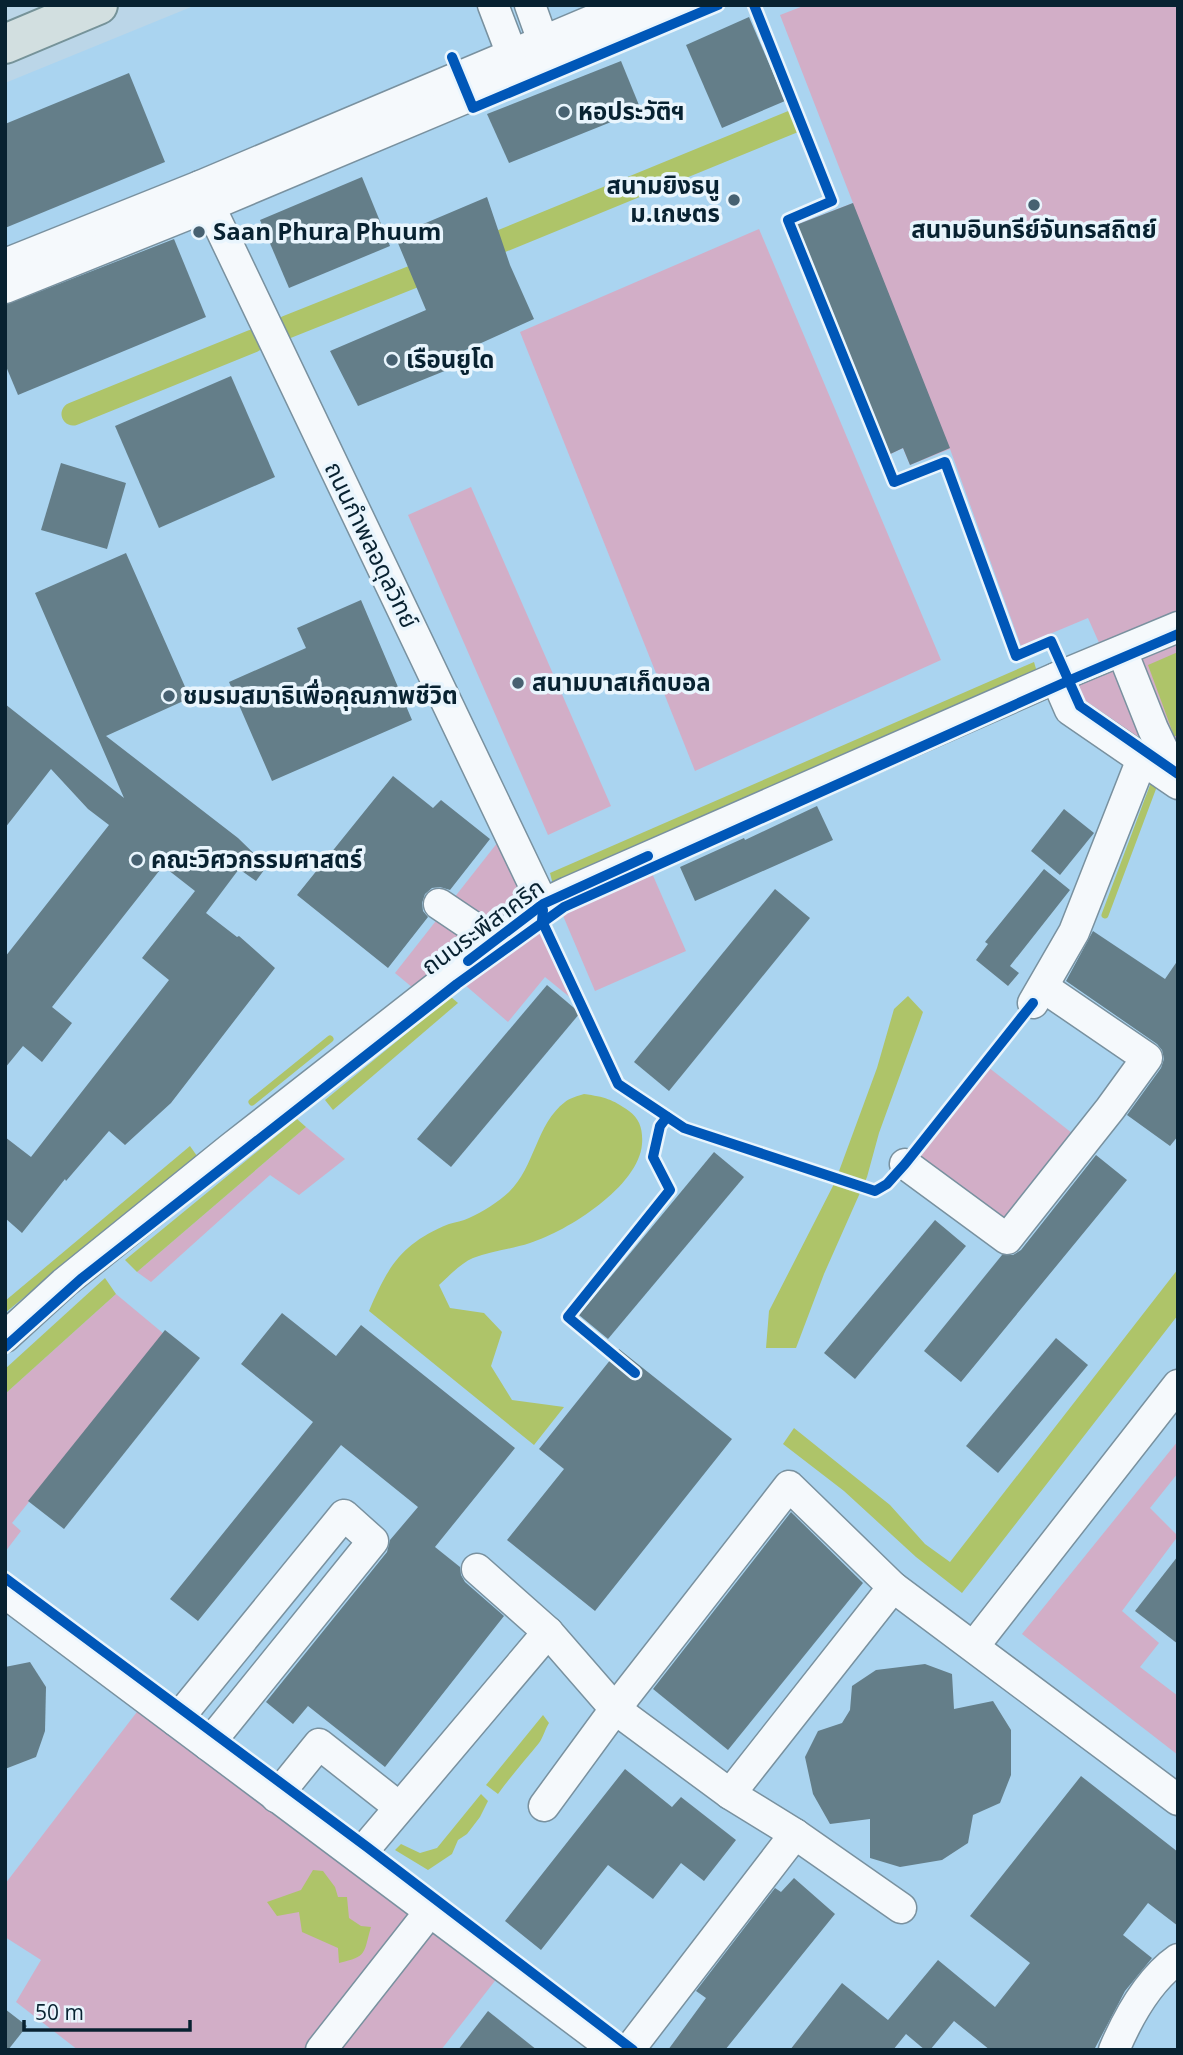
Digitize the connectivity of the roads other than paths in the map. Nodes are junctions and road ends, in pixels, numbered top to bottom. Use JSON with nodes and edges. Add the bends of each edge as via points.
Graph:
{"nodes":[{"id":1,"x":98,"y":5,"type":"edge"},
{"id":2,"x":492,"y":5,"type":"edge"},
{"id":3,"x":530,"y":5,"type":"edge"},
{"id":4,"x":548,"y":5,"type":"edge"},
{"id":5,"x":629,"y":5,"type":"edge"},
{"id":6,"x":687,"y":5,"type":"edge"},
{"id":7,"x":591,"y":22,"type":"junction"},
{"id":8,"x":5,"y":44,"type":"edge"},
{"id":9,"x":547,"y":52,"type":"junction"},
{"id":10,"x":516,"y":65,"type":"junction"},
{"id":11,"x":475,"y":70,"type":"junction"},
{"id":12,"x":204,"y":196,"type":"junction"},
{"id":13,"x":5,"y":264,"type":"edge"},
{"id":14,"x":5,"y":288,"type":"edge"},
{"id":15,"x":1178,"y":627,"type":"edge"},
{"id":16,"x":1122,"y":651,"type":"junction"},
{"id":17,"x":1056,"y":678,"type":"junction"},
{"id":18,"x":1142,"y":759,"type":"junction"},
{"id":19,"x":1178,"y":783,"type":"edge"},
{"id":20,"x":439,"y":904,"type":"dead end"},
{"id":21,"x":543,"y":904,"type":"junction"},
{"id":22,"x":494,"y":941,"type":"junction"},
{"id":23,"x":905,"y":1164,"type":"dead end"},
{"id":24,"x":5,"y":1337,"type":"edge"},
{"id":25,"x":1178,"y":1385,"type":"edge"},
{"id":26,"x":477,"y":1569,"type":"dead end"},
{"id":27,"x":893,"y":1587,"type":"junction"},
{"id":28,"x":5,"y":1593,"type":"edge"},
{"id":29,"x":548,"y":1632,"type":"junction"},
{"id":30,"x":974,"y":1646,"type":"junction"},
{"id":31,"x":615,"y":1709,"type":"junction"},
{"id":32,"x":176,"y":1721,"type":"junction"},
{"id":33,"x":208,"y":1745,"type":"junction"},
{"id":34,"x":730,"y":1794,"type":"junction"},
{"id":35,"x":276,"y":1797,"type":"junction"},
{"id":36,"x":1178,"y":1800,"type":"edge"},
{"id":37,"x":544,"y":1806,"type":"dead end"},
{"id":38,"x":399,"y":1807,"type":"junction"},
{"id":39,"x":795,"y":1834,"type":"junction"},
{"id":40,"x":358,"y":1857,"type":"junction"},
{"id":41,"x":901,"y":1908,"type":"dead end"},
{"id":42,"x":431,"y":1910,"type":"junction"},
{"id":43,"x":1178,"y":1959,"type":"edge"},
{"id":44,"x":321,"y":2050,"type":"edge"},
{"id":45,"x":615,"y":2050,"type":"edge"},
{"id":46,"x":629,"y":2050,"type":"edge"},
{"id":47,"x":1114,"y":2050,"type":"edge"}],
"edges":[{"from":1,"to":8,"type":"main road"},
{"from":2,"to":10,"type":"lane"},
{"from":2,"to":11,"type":"lane","via":[[491,29]]},
{"from":3,"to":9,"type":"lane"},
{"from":4,"to":7,"type":"lane"},
{"from":5,"to":7,"type":"lane"},
{"from":6,"to":9,"type":"lane"},
{"from":7,"to":9,"type":"lane"},
{"from":9,"to":10,"type":"lane"},
{"from":10,"to":11,"type":"lane"},
{"from":10,"to":12,"type":"lane"},
{"from":11,"to":12,"type":"lane"},
{"from":12,"to":13,"type":"lane"},
{"from":12,"to":14,"type":"lane"},
{"from":12,"to":21,"type":"lane","name":"ถนนกำพลอดุลวิทย์"},
{"from":15,"to":16,"type":"lane","name":"ถนนระพีสาคริก"},
{"from":16,"to":17,"type":"lane","name":"ถนนระพีสาคริก"},
{"from":16,"to":19,"type":"lane"},
{"from":17,"to":18,"type":"lane","via":[[1070,710]]},
{"from":17,"to":21,"type":"lane","name":"ถนนระพีสาคริก"},
{"from":18,"to":19,"type":"lane"},
{"from":18,"to":23,"type":"lane","via":[[1074,932],[1037,995],[1147,1058],[1007,1239]]},
{"from":20,"to":22,"type":"lane"},
{"from":21,"to":22,"type":"lane","name":"ถนนระพีสาคริก"},
{"from":22,"to":24,"type":"lane","name":"ถนนระพีสาคริก","via":[[64,1283]]},
{"from":25,"to":30,"type":"lane"},
{"from":26,"to":29,"type":"lane"},
{"from":27,"to":30,"type":"lane"},
{"from":27,"to":31,"type":"lane","via":[[789,1486]]},
{"from":27,"to":34,"type":"lane"},
{"from":28,"to":32,"type":"lane"},
{"from":29,"to":31,"type":"lane"},
{"from":29,"to":38,"type":"lane"},
{"from":30,"to":36,"type":"lane"},
{"from":31,"to":34,"type":"lane"},
{"from":31,"to":37,"type":"lane"},
{"from":32,"to":33,"type":"lane"},
{"from":32,"to":33,"type":"lane","via":[[344,1515],[373,1541]]},
{"from":33,"to":35,"type":"lane"},
{"from":34,"to":39,"type":"lane"},
{"from":35,"to":38,"type":"lane","via":[[319,1744]]},
{"from":35,"to":40,"type":"lane"},
{"from":38,"to":40,"type":"lane"},
{"from":39,"to":41,"type":"lane"},
{"from":39,"to":46,"type":"lane"},
{"from":40,"to":42,"type":"lane"},
{"from":42,"to":44,"type":"lane"},
{"from":42,"to":45,"type":"lane"},
{"from":43,"to":47,"type":"lane","via":[[1146,1993]]}]}
